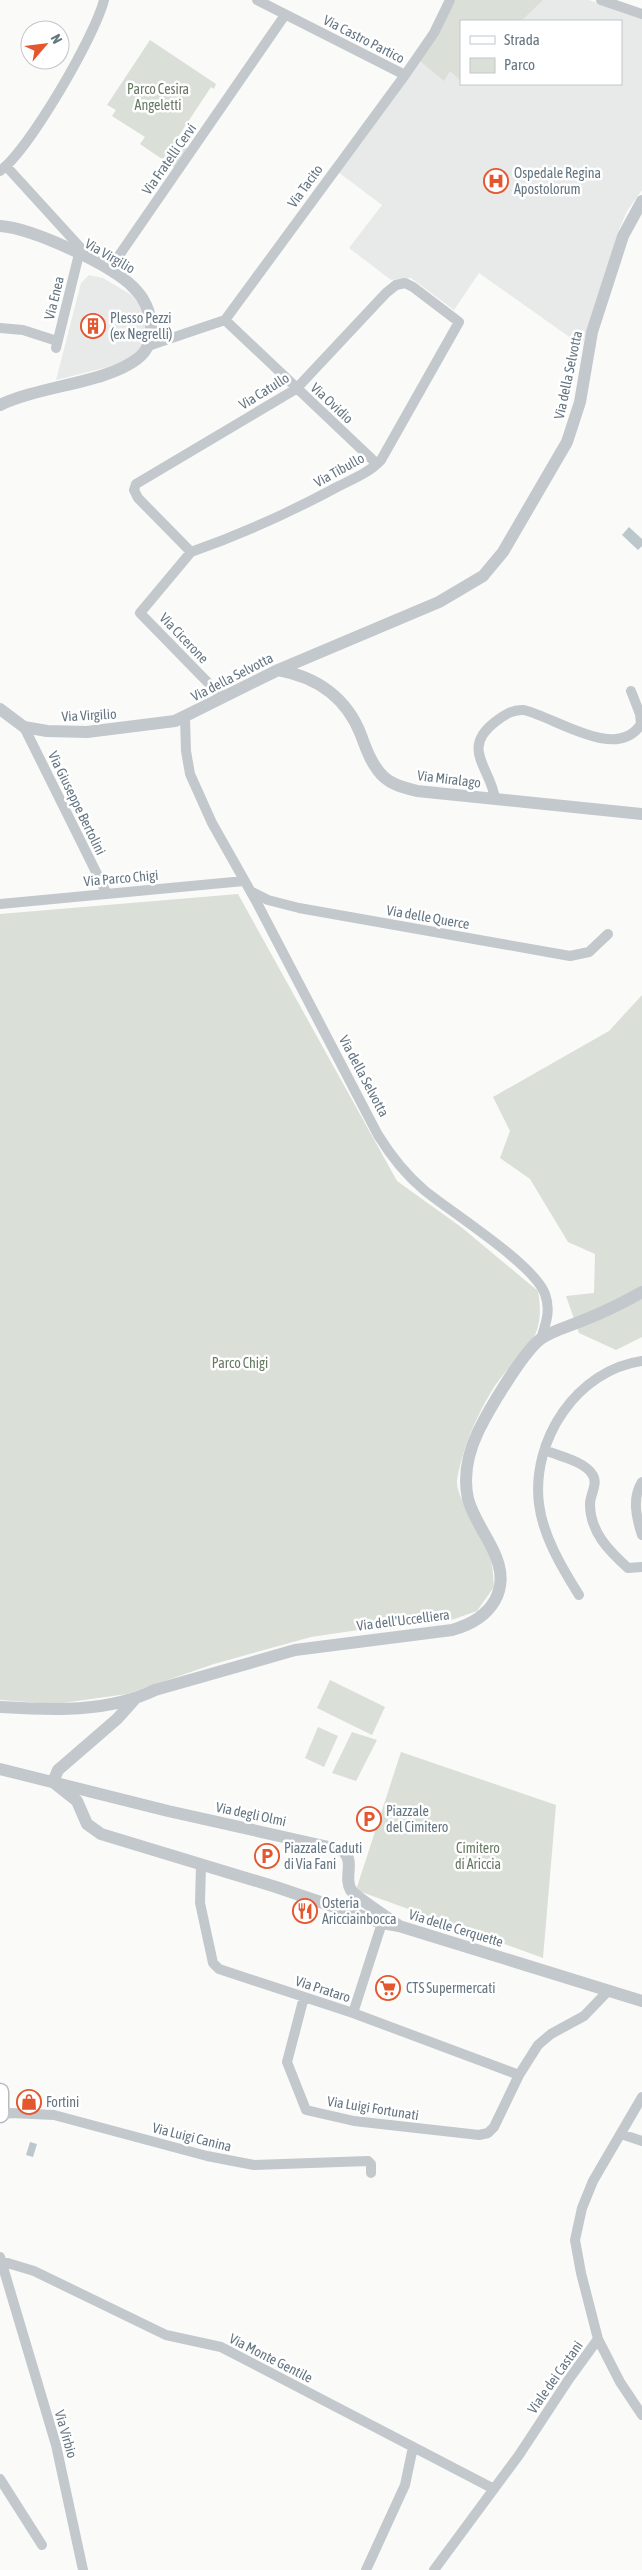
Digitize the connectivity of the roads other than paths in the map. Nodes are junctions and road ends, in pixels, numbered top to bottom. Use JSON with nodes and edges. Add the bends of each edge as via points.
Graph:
{"nodes":[{"id":1,"x":104,"y":0,"type":"edge"},
{"id":2,"x":258,"y":0,"type":"edge"},
{"id":3,"x":450,"y":0,"type":"edge"},
{"id":4,"x":601,"y":0,"type":"edge"},
{"id":5,"x":642,"y":14,"type":"edge"},
{"id":6,"x":285,"y":15,"type":"junction"},
{"id":7,"x":405,"y":75,"type":"junction"},
{"id":8,"x":3,"y":168,"type":"edge"},
{"id":9,"x":642,"y":201,"type":"edge"},
{"id":10,"x":0,"y":226,"type":"edge"},
{"id":11,"x":79,"y":254,"type":"junction"},
{"id":12,"x":92,"y":261,"type":"junction"},
{"id":13,"x":109,"y":270,"type":"junction"},
{"id":14,"x":225,"y":320,"type":"junction"},
{"id":15,"x":459,"y":322,"type":"joint"},
{"id":16,"x":0,"y":328,"type":"edge"},
{"id":17,"x":148,"y":346,"type":"junction"},
{"id":18,"x":296,"y":389,"type":"junction"},
{"id":19,"x":0,"y":405,"type":"edge"},
{"id":20,"x":377,"y":464,"type":"junction"},
{"id":21,"x":191,"y":552,"type":"junction"},
{"id":22,"x":278,"y":670,"type":"junction"},
{"id":23,"x":631,"y":691,"type":"dead end"},
{"id":24,"x":222,"y":697,"type":"junction"},
{"id":25,"x":0,"y":709,"type":"edge"},
{"id":26,"x":185,"y":718,"type":"junction"},
{"id":27,"x":24,"y":727,"type":"junction"},
{"id":28,"x":496,"y":799,"type":"junction"},
{"id":29,"x":642,"y":814,"type":"edge"},
{"id":30,"x":244,"y":881,"type":"junction"},
{"id":31,"x":106,"y":892,"type":"junction"},
{"id":32,"x":0,"y":904,"type":"edge"},
{"id":33,"x":608,"y":934,"type":"dead end"},
{"id":34,"x":642,"y":1292,"type":"edge"},
{"id":35,"x":541,"y":1339,"type":"junction"},
{"id":36,"x":642,"y":1361,"type":"edge"},
{"id":37,"x":544,"y":1450,"type":"junction"},
{"id":38,"x":642,"y":1482,"type":"edge"},
{"id":39,"x":642,"y":1535,"type":"edge"},
{"id":40,"x":642,"y":1567,"type":"edge"},
{"id":41,"x":578,"y":1595,"type":"dead end"},
{"id":42,"x":134,"y":1700,"type":"junction"},
{"id":43,"x":0,"y":1707,"type":"edge"},
{"id":44,"x":0,"y":1769,"type":"edge"},
{"id":45,"x":53,"y":1782,"type":"junction"},
{"id":46,"x":201,"y":1864,"type":"junction"},
{"id":47,"x":382,"y":1923,"type":"junction"},
{"id":48,"x":399,"y":1926,"type":"junction"},
{"id":49,"x":609,"y":1990,"type":"junction"},
{"id":50,"x":304,"y":1997,"type":"junction"},
{"id":51,"x":642,"y":2001,"type":"edge"},
{"id":52,"x":353,"y":2013,"type":"junction"},
{"id":53,"x":519,"y":2075,"type":"junction"},
{"id":54,"x":0,"y":2092,"type":"edge"},
{"id":55,"x":642,"y":2097,"type":"edge"},
{"id":56,"x":0,"y":2115,"type":"edge"},
{"id":57,"x":621,"y":2134,"type":"junction"},
{"id":58,"x":642,"y":2141,"type":"edge"},
{"id":59,"x":371,"y":2173,"type":"dead end"},
{"id":60,"x":1,"y":2259,"type":"edge"},
{"id":61,"x":5,"y":2293,"type":"edge"},
{"id":62,"x":598,"y":2340,"type":"junction"},
{"id":63,"x":642,"y":2415,"type":"edge"},
{"id":64,"x":413,"y":2447,"type":"junction"},
{"id":65,"x":0,"y":2478,"type":"edge"},
{"id":66,"x":494,"y":2489,"type":"junction"},
{"id":67,"x":42,"y":2545,"type":"dead end"},
{"id":68,"x":84,"y":2570,"type":"edge"},
{"id":69,"x":366,"y":2570,"type":"edge"},
{"id":70,"x":434,"y":2570,"type":"edge"}],
"edges":[{"from":1,"to":8,"type":"street","via":[[72,66],[23,148]]},
{"from":2,"to":6,"type":"street","name":"Via Castro Partico"},
{"from":3,"to":7,"type":"street","name":"Via Tacito","via":[[434,33]]},
{"from":4,"to":5,"type":"street"},
{"from":6,"to":7,"type":"street","name":"Via Castro Partico"},
{"from":6,"to":13,"type":"street","name":"Via Fratelli Cervi"},
{"from":7,"to":14,"type":"street","name":"Via Tacito"},
{"from":8,"to":12,"type":"street"},
{"from":9,"to":22,"type":"street","name":"Via della Selvotta","via":[[623,236],[592,332],[580,402],[567,442],[498,560],[473,583],[439,602]]},
{"from":10,"to":11,"type":"street","name":"Via Virgilio","via":[[36,235]]},
{"from":11,"to":12,"type":"street","name":"Via Virgilio"},
{"from":11,"to":16,"type":"street","name":"Via Enea","via":[[56,344],[24,330]]},
{"from":12,"to":13,"type":"street","name":"Via Virgilio"},
{"from":13,"to":17,"type":"street","name":"Via Virgilio","via":[[130,284],[144,301],[151,326]]},
{"from":14,"to":17,"type":"street"},
{"from":14,"to":18,"type":"street","name":"Via Ovidio"},
{"from":15,"to":18,"type":"street","name":"Via Catullo","via":[[411,285],[396,285]]},
{"from":15,"to":20,"type":"street","name":"Via Tibullo"},
{"from":17,"to":19,"type":"street","via":[[134,361],[107,373]]},
{"from":18,"to":20,"type":"street","name":"Via Ovidio"},
{"from":18,"to":21,"type":"street","name":"Via Catullo","via":[[143,478],[134,488],[138,498]]},
{"from":20,"to":21,"type":"street","name":"Via Tibullo","via":[[263,524]]},
{"from":21,"to":24,"type":"street","name":"Via Cicerone","via":[[140,613]]},
{"from":22,"to":24,"type":"street","name":"Via della Selvotta"},
{"from":22,"to":28,"type":"street","name":"Via Miralago","via":[[299,674],[341,701],[355,722],[376,768],[389,781],[417,791]]},
{"from":23,"to":28,"type":"street","via":[[641,724],[621,740],[600,739],[520,710],[510,712],[493,723],[482,737],[478,752]]},
{"from":24,"to":26,"type":"street","name":"Via della Selvotta"},
{"from":25,"to":27,"type":"street","name":"Via Virgilio"},
{"from":26,"to":27,"type":"street","name":"Via Virgilio","via":[[87,732]]},
{"from":26,"to":30,"type":"street","name":"Via della Selvotta","via":[[190,774]]},
{"from":27,"to":31,"type":"street","name":"Via Giuseppe Bertolini"},
{"from":28,"to":29,"type":"street","name":"Via Miralago"},
{"from":30,"to":31,"type":"street","name":"Via Parco Chigi"},
{"from":30,"to":33,"type":"street","name":"Via delle Querce","via":[[254,895],[291,907],[570,956],[589,952]]},
{"from":30,"to":35,"type":"street","name":"Via della Selvotta","via":[[391,1156],[423,1189],[512,1256],[540,1284],[545,1293],[548,1314]]},
{"from":31,"to":32,"type":"street","name":"Via Parco Chigi"},
{"from":34,"to":35,"type":"street","via":[[611,1310]]},
{"from":35,"to":42,"type":"street","name":"Via dell'Uccelliera","via":[[499,1395],[478,1432],[469,1456],[468,1498],[496,1557],[500,1575],[496,1598],[482,1617],[452,1630],[295,1650],[155,1690]]},
{"from":36,"to":37,"type":"street","via":[[603,1373],[582,1388],[553,1429]]},
{"from":37,"to":40,"type":"street","via":[[592,1473],[595,1484],[590,1503],[597,1533],[609,1551],[628,1568]]},
{"from":37,"to":41,"type":"street","via":[[538,1492],[540,1511]]},
{"from":38,"to":39,"type":"street","via":[[635,1499]]},
{"from":42,"to":43,"type":"street","name":"Via dell'Uccelliera","via":[[59,1710]]},
{"from":42,"to":45,"type":"street","via":[[58,1770]]},
{"from":44,"to":45,"type":"street","name":"Via degli Olmi"},
{"from":45,"to":46,"type":"street","name":"Via delle Cerquette","via":[[77,1801],[88,1824],[101,1834]]},
{"from":45,"to":48,"type":"street","name":"Via degli Olmi","via":[[342,1850],[348,1859],[348,1881],[352,1892]]},
{"from":46,"to":47,"type":"street","name":"Via delle Cerquette"},
{"from":46,"to":50,"type":"street","name":"Via Prataro","via":[[200,1903],[213,1963],[219,1969]]},
{"from":47,"to":48,"type":"street","name":"Via delle Cerquette"},
{"from":47,"to":52,"type":"street"},
{"from":48,"to":49,"type":"street","name":"Via delle Cerquette"},
{"from":49,"to":51,"type":"street","name":"Via delle Cerquette"},
{"from":49,"to":53,"type":"street","name":"Via Luigi Fortunati","via":[[584,2016],[541,2041]]},
{"from":50,"to":52,"type":"street","name":"Via Prataro"},
{"from":50,"to":53,"type":"street","name":"Via Luigi Fortunati","via":[[287,2062],[306,2110],[312,2113],[373,2124],[484,2135],[494,2127]]},
{"from":52,"to":53,"type":"street","name":"Via Prataro"},
{"from":54,"to":56,"type":"main road"},
{"from":55,"to":57,"type":"street","name":"Viale dei Castani"},
{"from":56,"to":59,"type":"street","name":"Via Luigi Canina","via":[[54,2115],[207,2156],[254,2165],[368,2162]]},
{"from":57,"to":58,"type":"street"},
{"from":57,"to":62,"type":"street","name":"Viale dei Castani","via":[[593,2181],[576,2232],[577,2257]]},
{"from":60,"to":61,"type":"street","name":"Via Virbio"},
{"from":60,"to":64,"type":"street","name":"Via Monte Gentile","via":[[34,2271],[166,2335],[221,2347]]},
{"from":61,"to":68,"type":"street","name":"Via Virbio","via":[[13,2307],[58,2453]]},
{"from":62,"to":63,"type":"street"},
{"from":62,"to":66,"type":"street","name":"Viale dei Castani"},
{"from":64,"to":66,"type":"street","name":"Via Monte Gentile"},
{"from":64,"to":69,"type":"street","via":[[405,2486]]},
{"from":65,"to":67,"type":"street"},
{"from":66,"to":70,"type":"street","name":"Viale dei Castani"}]}
